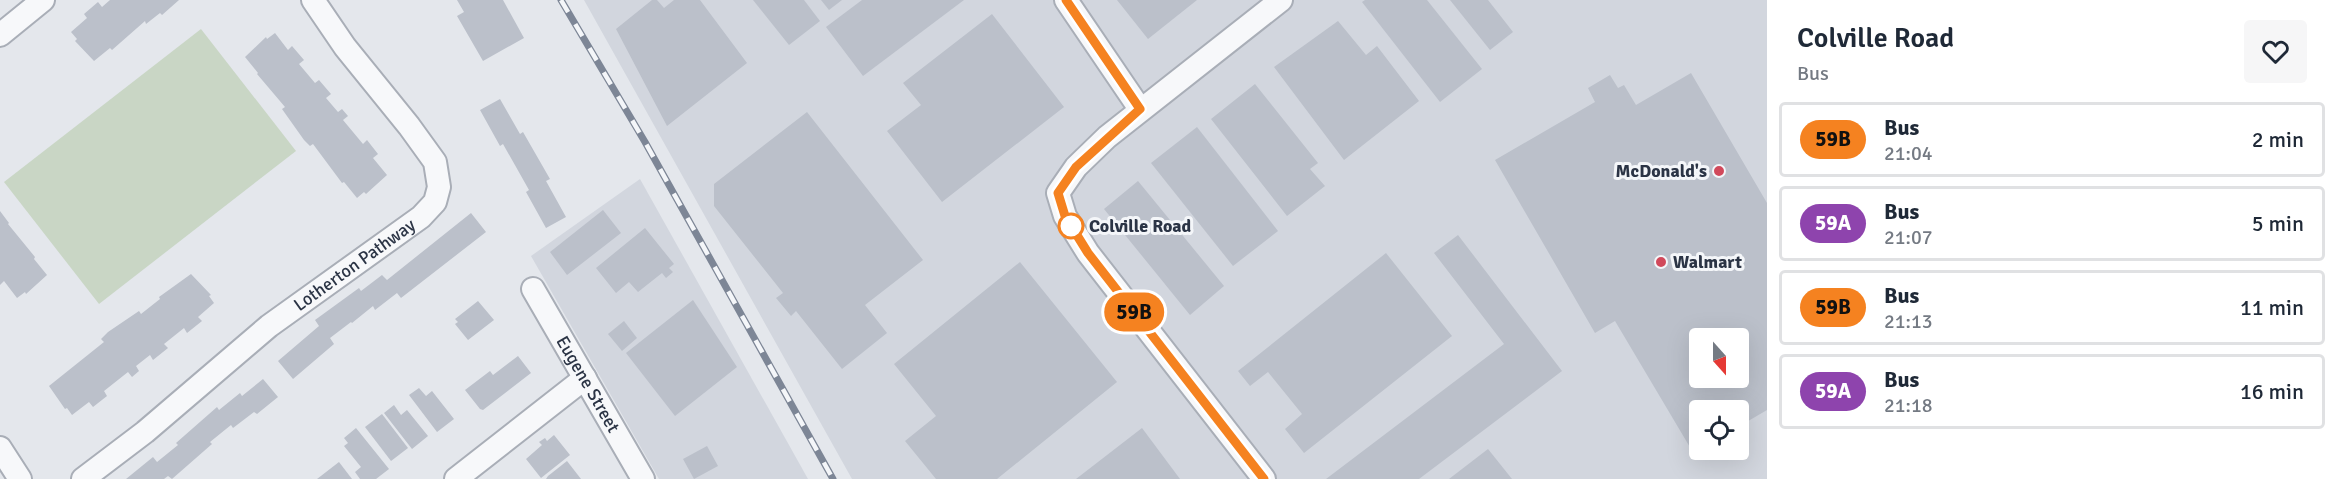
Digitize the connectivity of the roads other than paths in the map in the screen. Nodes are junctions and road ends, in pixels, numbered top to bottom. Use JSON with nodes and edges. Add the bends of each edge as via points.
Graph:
{"nodes":[{"id":1,"x":43,"y":0,"type":"edge"},
{"id":2,"x":314,"y":0,"type":"edge"},
{"id":3,"x":1066,"y":0,"type":"edge"},
{"id":4,"x":1281,"y":0,"type":"edge"},
{"id":5,"x":0,"y":34,"type":"edge"},
{"id":6,"x":1140,"y":109,"type":"junction"},
{"id":7,"x":533,"y":289,"type":"dead end"},
{"id":8,"x":585,"y":378,"type":"junction"},
{"id":9,"x":0,"y":448,"type":"edge"},
{"id":10,"x":20,"y":479,"type":"edge"},
{"id":11,"x":82,"y":479,"type":"edge"},
{"id":12,"x":456,"y":479,"type":"edge"},
{"id":13,"x":643,"y":479,"type":"edge"},
{"id":14,"x":1264,"y":479,"type":"edge"}],
"edges":[{"from":1,"to":5,"type":"street"},
{"from":2,"to":11,"type":"street","name":"Lotherton Pathway","via":[[435,162],[439,187],[435,202],[408,226],[269,326],[145,432]]},
{"from":3,"to":6,"type":"street"},
{"from":4,"to":6,"type":"street"},
{"from":6,"to":14,"type":"street","via":[[1076,167],[1058,193],[1065,216],[1088,253]]},
{"from":7,"to":8,"type":"street","name":"Eugene Street"},
{"from":8,"to":12,"type":"street"},
{"from":8,"to":13,"type":"street","name":"Eugene Street"},
{"from":9,"to":10,"type":"street"}]}
